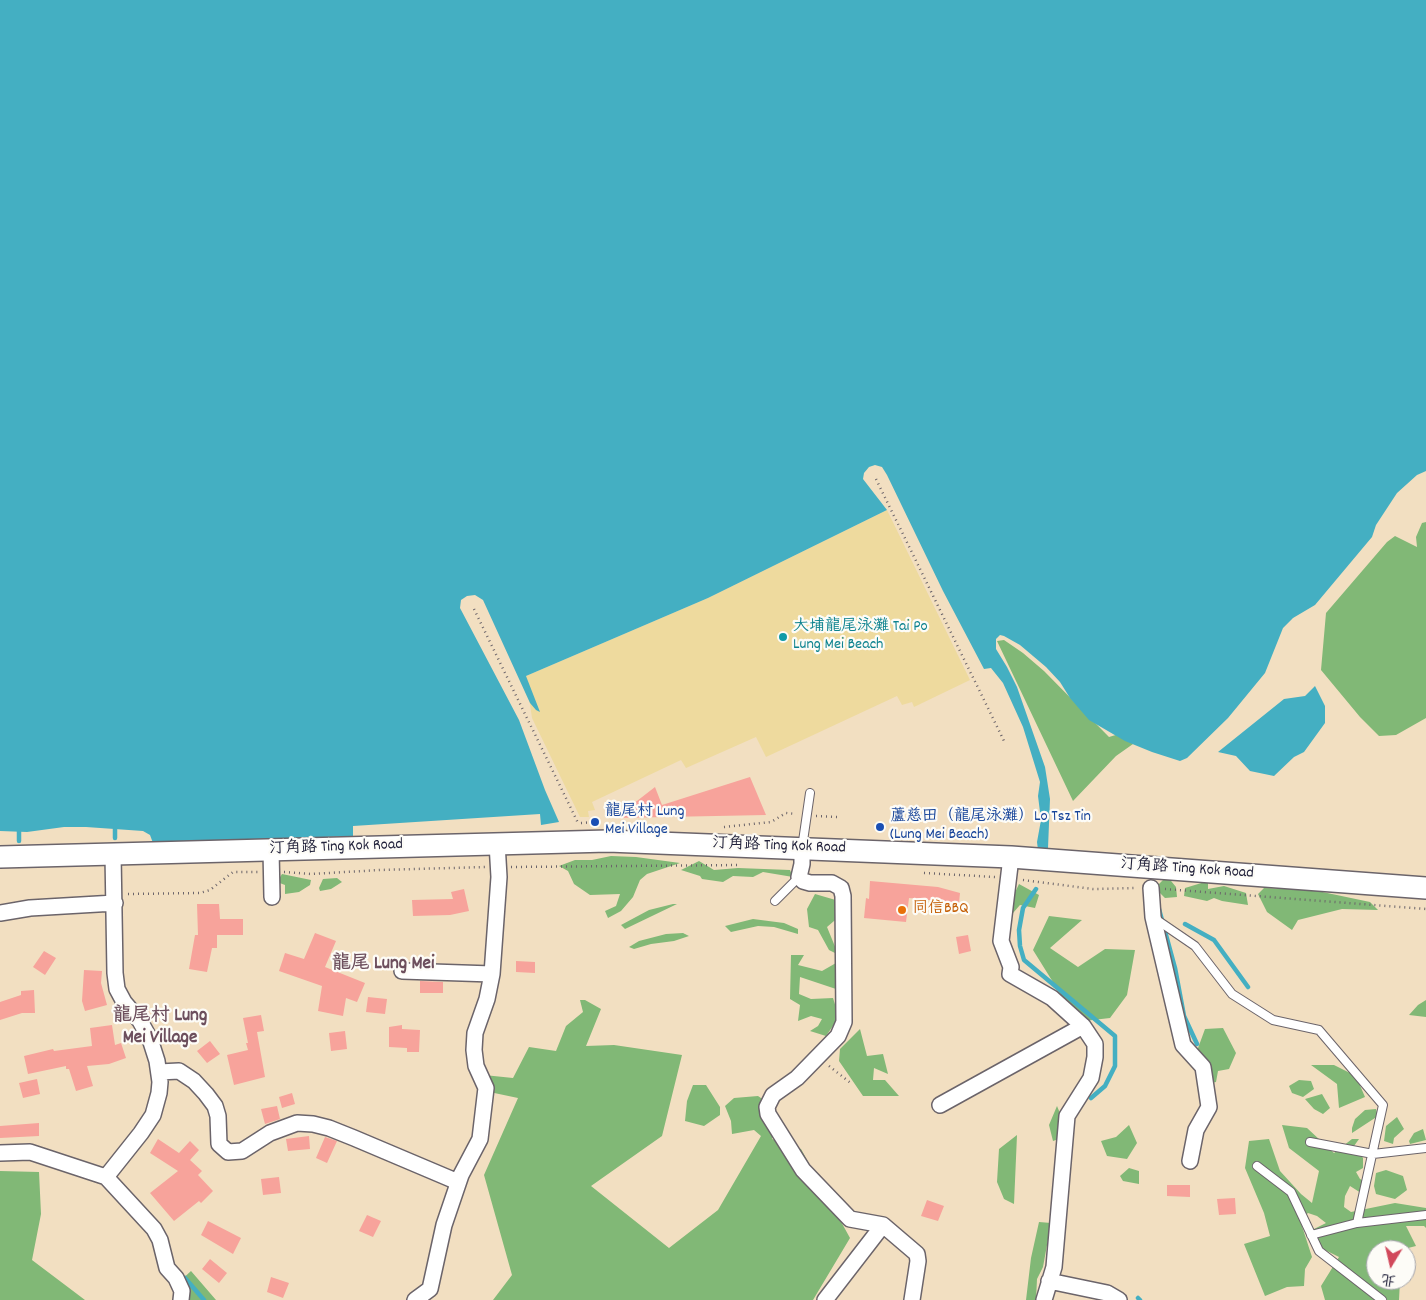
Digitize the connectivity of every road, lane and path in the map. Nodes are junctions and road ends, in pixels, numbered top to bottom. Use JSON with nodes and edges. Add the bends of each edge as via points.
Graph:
{"nodes":[{"id":1,"x":876,"y":479,"type":"dead end"},
{"id":2,"x":474,"y":609,"type":"dead end"},
{"id":3,"x":1004,"y":741,"type":"dead end"},
{"id":4,"x":810,"y":793,"type":"dead end"},
{"id":5,"x":578,"y":824,"type":"dead end"},
{"id":6,"x":803,"y":841,"type":"junction"},
{"id":7,"x":497,"y":843,"type":"junction"},
{"id":8,"x":271,"y":850,"type":"junction"},
{"id":9,"x":113,"y":854,"type":"junction"},
{"id":10,"x":0,"y":857,"type":"edge"},
{"id":11,"x":744,"y":865,"type":"dead end"},
{"id":12,"x":498,"y":867,"type":"junction"},
{"id":13,"x":1010,"y":868,"type":"junction"},
{"id":14,"x":272,"y":872,"type":"junction"},
{"id":15,"x":923,"y":872,"type":"dead end"},
{"id":16,"x":799,"y":877,"type":"junction"},
{"id":17,"x":1150,"y":878,"type":"junction"},
{"id":18,"x":1426,"y":888,"type":"edge"},
{"id":19,"x":272,"y":897,"type":"dead end"},
{"id":20,"x":118,"y":899,"type":"junction"},
{"id":21,"x":775,"y":901,"type":"dead end"},
{"id":22,"x":1426,"y":909,"type":"edge"},
{"id":23,"x":0,"y":913,"type":"edge"},
{"id":24,"x":1153,"y":917,"type":"junction"},
{"id":25,"x":402,"y":971,"type":"dead end"},
{"id":26,"x":492,"y":974,"type":"junction"},
{"id":27,"x":1083,"y":1026,"type":"junction"},
{"id":28,"x":818,"y":1057,"type":"junction"},
{"id":29,"x":159,"y":1072,"type":"junction"},
{"id":30,"x":852,"y":1084,"type":"dead end"},
{"id":31,"x":940,"y":1105,"type":"dead end"},
{"id":32,"x":1310,"y":1142,"type":"dead end"},
{"id":33,"x":1426,"y":1148,"type":"edge"},
{"id":34,"x":0,"y":1153,"type":"edge"},
{"id":35,"x":1373,"y":1154,"type":"junction"},
{"id":36,"x":1190,"y":1161,"type":"dead end"},
{"id":37,"x":1257,"y":1166,"type":"dead end"},
{"id":38,"x":106,"y":1177,"type":"junction"},
{"id":39,"x":458,"y":1182,"type":"junction"},
{"id":40,"x":1426,"y":1215,"type":"edge"},
{"id":41,"x":1357,"y":1223,"type":"junction"},
{"id":42,"x":883,"y":1225,"type":"junction"},
{"id":43,"x":1311,"y":1234,"type":"junction"},
{"id":44,"x":1049,"y":1282,"type":"junction"},
{"id":45,"x":180,"y":1300,"type":"edge"},
{"id":46,"x":415,"y":1300,"type":"edge"},
{"id":47,"x":825,"y":1300,"type":"edge"},
{"id":48,"x":912,"y":1300,"type":"edge"},
{"id":49,"x":1044,"y":1300,"type":"edge"},
{"id":50,"x":1119,"y":1300,"type":"edge"},
{"id":51,"x":1382,"y":1300,"type":"edge"}],
"edges":[{"from":1,"to":3,"type":"path"},
{"from":2,"to":5,"type":"path"},
{"from":4,"to":6,"type":"lane"},
{"from":6,"to":7,"type":"main road","name":"汀角路 Ting Kok Road","via":[[779,832],[671,843]]},
{"from":6,"to":13,"type":"main road","name":"汀角路 Ting Kok Road","via":[[947,854]]},
{"from":6,"to":16,"type":"street"},
{"from":7,"to":8,"type":"main road","name":"汀角路 Ting Kok Road"},
{"from":7,"to":12,"type":"street"},
{"from":8,"to":9,"type":"main road","name":"汀角路 Ting Kok Road"},
{"from":8,"to":14,"type":"street"},
{"from":9,"to":10,"type":"main road","name":"汀角路 Ting Kok Road"},
{"from":9,"to":20,"type":"street"},
{"from":11,"to":12,"type":"path"},
{"from":12,"to":14,"type":"path","via":[[311,874]]},
{"from":12,"to":26,"type":"street"},
{"from":13,"to":15,"type":"path"},
{"from":13,"to":17,"type":"main road","name":"汀角路 Ting Kok Road"},
{"from":13,"to":17,"type":"path","via":[[1093,889]]},
{"from":13,"to":27,"type":"street","via":[[1001,940],[1011,967],[1010,974],[1052,998]]},
{"from":14,"to":19,"type":"street"},
{"from":14,"to":20,"type":"path","via":[[233,872],[210,890],[200,893]]},
{"from":16,"to":21,"type":"lane"},
{"from":16,"to":28,"type":"street","via":[[810,883],[832,883],[841,888],[843,896],[844,1022],[838,1036]]},
{"from":17,"to":18,"type":"main road","name":"汀角路 Ting Kok Road"},
{"from":17,"to":22,"type":"path"},
{"from":17,"to":24,"type":"street"},
{"from":20,"to":23,"type":"street"},
{"from":20,"to":29,"type":"street","via":[[117,989],[150,1039]]},
{"from":24,"to":35,"type":"lane","via":[[1195,946],[1232,994],[1273,1020],[1319,1030],[1383,1105]]},
{"from":24,"to":36,"type":"street","via":[[1183,1045],[1203,1067],[1209,1108],[1196,1130]]},
{"from":25,"to":26,"type":"street"},
{"from":26,"to":39,"type":"street","via":[[475,1033],[476,1066],[486,1088],[480,1139]]},
{"from":27,"to":31,"type":"street"},
{"from":27,"to":44,"type":"street","via":[[1095,1044],[1095,1057],[1091,1078],[1067,1116],[1054,1266]]},
{"from":28,"to":30,"type":"path"},
{"from":28,"to":42,"type":"street","via":[[773,1095],[767,1107],[770,1119],[802,1170],[850,1219]]},
{"from":29,"to":38,"type":"street","via":[[159,1093],[152,1115]]},
{"from":29,"to":39,"type":"street","via":[[179,1072],[206,1094],[218,1116],[219,1144],[228,1152],[242,1151],[270,1133],[297,1124],[313,1124]]},
{"from":32,"to":35,"type":"lane"},
{"from":33,"to":35,"type":"lane"},
{"from":34,"to":38,"type":"street","via":[[30,1152]]},
{"from":35,"to":41,"type":"lane"},
{"from":37,"to":43,"type":"lane","via":[[1291,1192]]},
{"from":38,"to":45,"type":"street","via":[[154,1229],[167,1268],[182,1291]]},
{"from":39,"to":46,"type":"street","via":[[444,1225],[430,1289]]},
{"from":40,"to":41,"type":"lane"},
{"from":41,"to":43,"type":"lane"},
{"from":42,"to":47,"type":"street"},
{"from":42,"to":48,"type":"street","via":[[917,1254]]},
{"from":43,"to":51,"type":"lane","via":[[1319,1251]]},
{"from":44,"to":49,"type":"street"},
{"from":44,"to":50,"type":"street","via":[[1107,1292]]}]}
